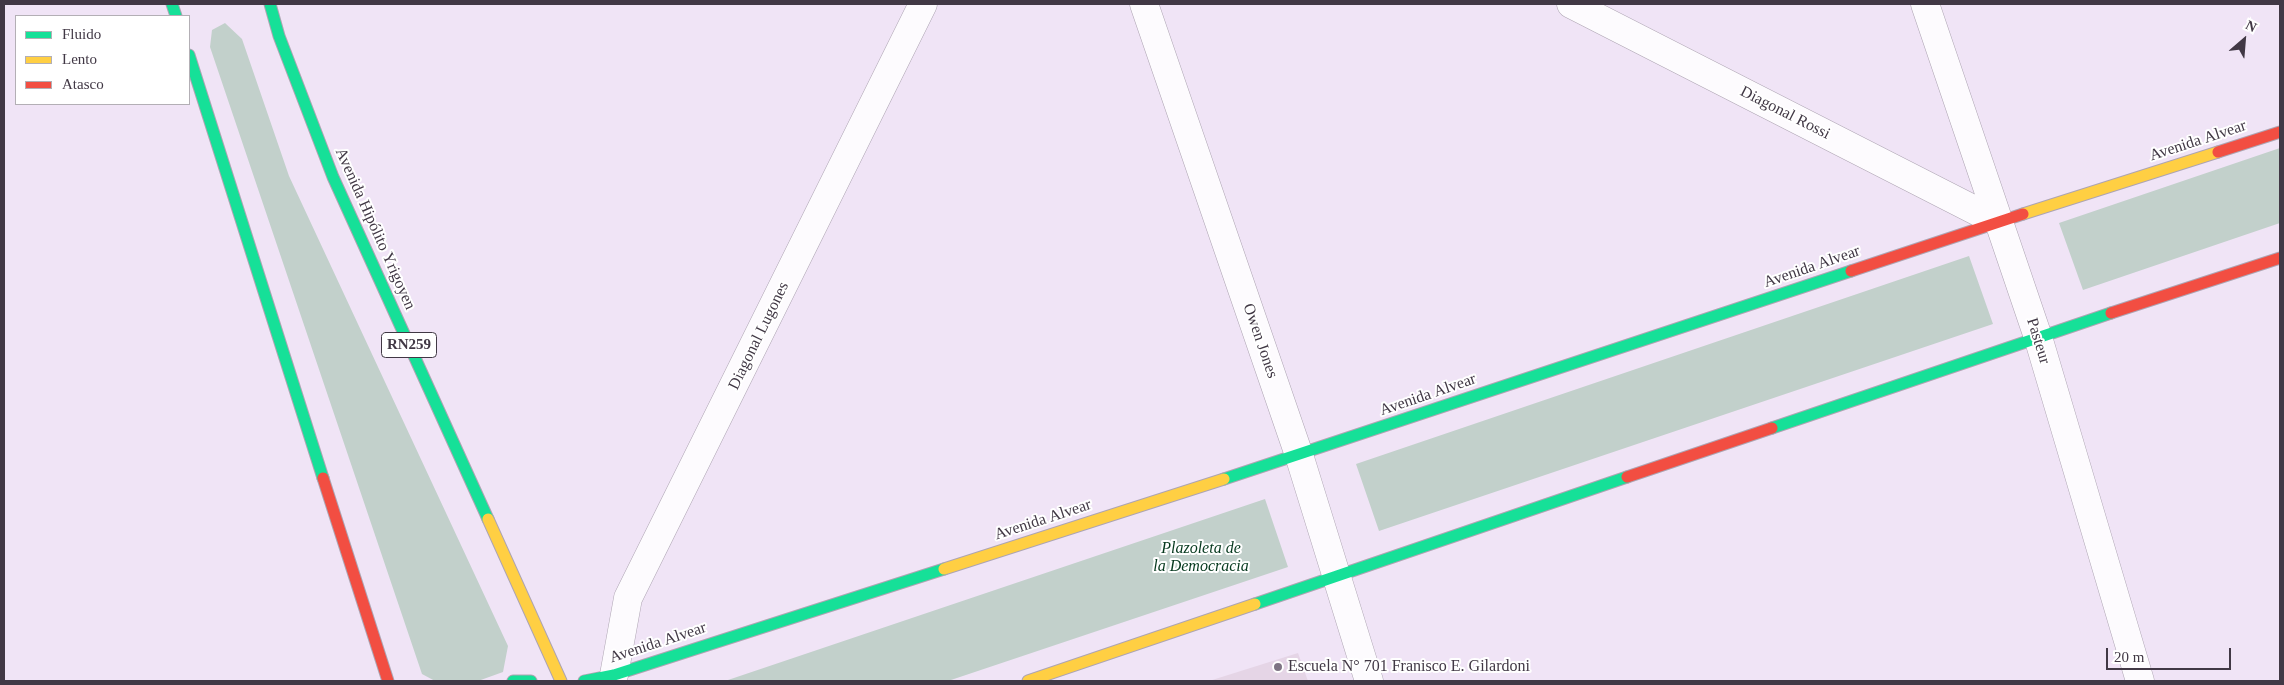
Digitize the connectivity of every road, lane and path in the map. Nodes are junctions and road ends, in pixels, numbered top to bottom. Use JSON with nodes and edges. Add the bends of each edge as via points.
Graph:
{"nodes":[{"id":1,"x":270,"y":4,"type":"edge"},
{"id":2,"x":924,"y":4,"type":"edge"},
{"id":3,"x":1144,"y":4,"type":"edge"},
{"id":4,"x":1571,"y":4,"type":"edge"},
{"id":5,"x":1925,"y":4,"type":"edge"},
{"id":6,"x":190,"y":59,"type":"edge"},
{"id":7,"x":2280,"y":132,"type":"edge"},
{"id":8,"x":1998,"y":222,"type":"junction"},
{"id":9,"x":2280,"y":258,"type":"edge"},
{"id":10,"x":2038,"y":337,"type":"junction"},
{"id":11,"x":1299,"y":456,"type":"junction"},
{"id":12,"x":1336,"y":576,"type":"junction"},
{"id":13,"x":614,"y":675,"type":"junction"},
{"id":14,"x":388,"y":681,"type":"edge"},
{"id":15,"x":513,"y":681,"type":"edge"},
{"id":16,"x":531,"y":681,"type":"edge"},
{"id":17,"x":561,"y":681,"type":"edge"},
{"id":18,"x":584,"y":681,"type":"edge"},
{"id":19,"x":1028,"y":681,"type":"edge"},
{"id":20,"x":1369,"y":681,"type":"edge"},
{"id":21,"x":2140,"y":681,"type":"edge"}],
"edges":[{"from":1,"to":17,"type":"main road","name":"Avenida Hipólito Yrigoyen","number":"RN259","via":[[333,177]]},
{"from":2,"to":13,"type":"street","name":"Diagonal Lugones","via":[[628,598]]},
{"from":3,"to":11,"type":"street","name":"Owen Jones"},
{"from":4,"to":8,"type":"street","name":"Diagonal Rossi"},
{"from":5,"to":8,"type":"street","name":"Pasteur"},
{"from":6,"to":14,"type":"main road"},
{"from":7,"to":8,"type":"main road","name":"Avenida Alvear"},
{"from":8,"to":10,"type":"street","name":"Pasteur"},
{"from":8,"to":11,"type":"main road","name":"Avenida Alvear"},
{"from":9,"to":10,"type":"main road"},
{"from":10,"to":12,"type":"main road"},
{"from":10,"to":21,"type":"street","name":"Pasteur"},
{"from":11,"to":12,"type":"street","name":"Owen Jones"},
{"from":11,"to":13,"type":"main road","name":"Avenida Alvear"},
{"from":12,"to":19,"type":"main road"},
{"from":12,"to":20,"type":"street","name":"Owen Jones"},
{"from":13,"to":18,"type":"main road","name":"Avenida Alvear"},
{"from":15,"to":16,"type":"main road"}]}
